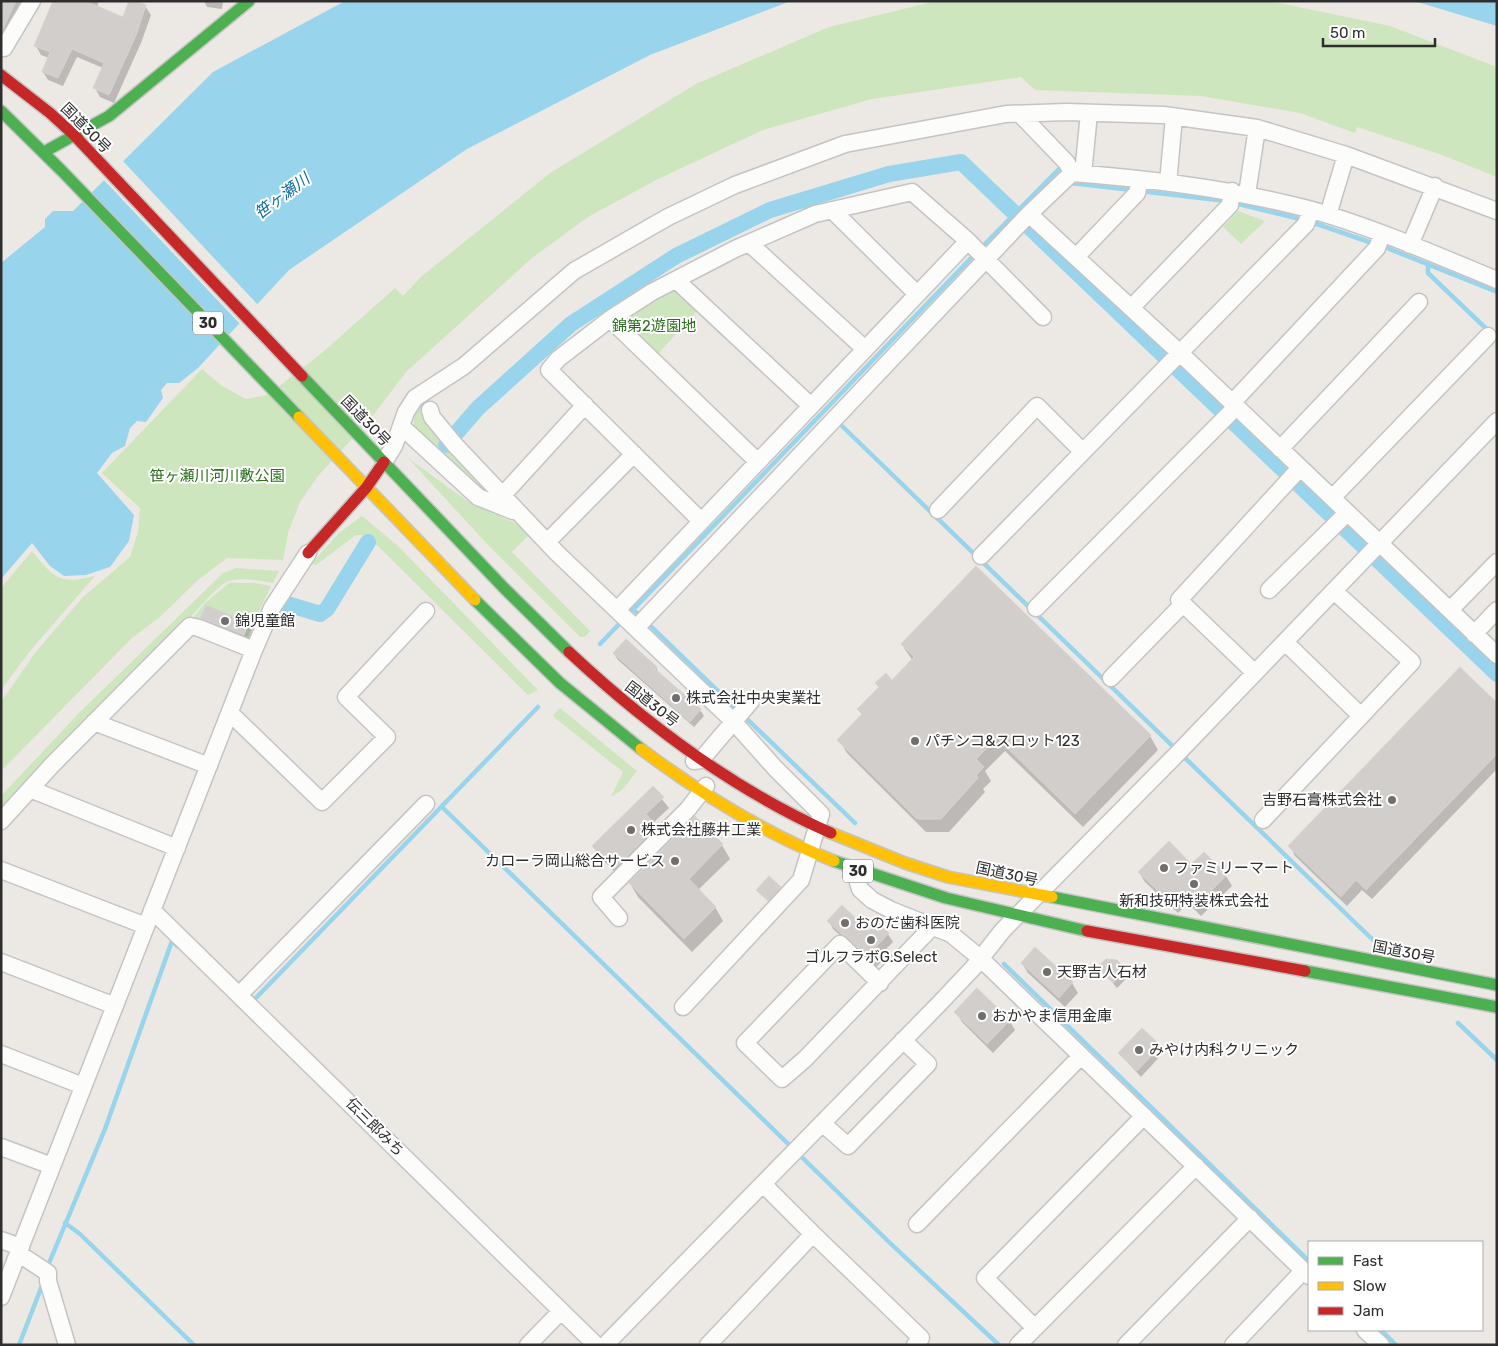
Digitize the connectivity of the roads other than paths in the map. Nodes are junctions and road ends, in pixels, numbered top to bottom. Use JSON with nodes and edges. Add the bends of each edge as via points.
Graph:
{"nodes":[{"id":1,"x":32,"y":1,"type":"edge"},
{"id":2,"x":249,"y":1,"type":"edge"},
{"id":3,"x":1,"y":45,"type":"edge"},
{"id":4,"x":1,"y":75,"type":"edge"},
{"id":5,"x":1,"y":111,"type":"edge"},
{"id":6,"x":1089,"y":113,"type":"junction"},
{"id":7,"x":1020,"y":114,"type":"junction"},
{"id":8,"x":1174,"y":117,"type":"junction"},
{"id":9,"x":1257,"y":128,"type":"junction"},
{"id":10,"x":74,"y":135,"type":"junction"},
{"id":11,"x":44,"y":152,"type":"junction"},
{"id":12,"x":1346,"y":155,"type":"junction"},
{"id":13,"x":1077,"y":174,"type":"junction"},
{"id":14,"x":1168,"y":183,"type":"junction"},
{"id":15,"x":1139,"y":186,"type":"junction"},
{"id":16,"x":1435,"y":186,"type":"junction"},
{"id":17,"x":1235,"y":197,"type":"junction"},
{"id":18,"x":832,"y":210,"type":"junction"},
{"id":19,"x":1497,"y":211,"type":"edge"},
{"id":20,"x":1328,"y":215,"type":"junction"},
{"id":21,"x":1309,"y":217,"type":"junction"},
{"id":22,"x":1024,"y":219,"type":"junction"},
{"id":23,"x":1379,"y":241,"type":"junction"},
{"id":24,"x":749,"y":243,"type":"junction"},
{"id":25,"x":1410,"y":245,"type":"junction"},
{"id":26,"x":978,"y":251,"type":"junction"},
{"id":27,"x":1076,"y":257,"type":"junction"},
{"id":28,"x":1496,"y":277,"type":"edge"},
{"id":29,"x":676,"y":280,"type":"junction"},
{"id":30,"x":917,"y":294,"type":"junction"},
{"id":31,"x":1420,"y":302,"type":"dead end"},
{"id":32,"x":1131,"y":308,"type":"junction"},
{"id":33,"x":1043,"y":317,"type":"dead end"},
{"id":34,"x":610,"y":319,"type":"junction"},
{"id":35,"x":1488,"y":336,"type":"dead end"},
{"id":36,"x":865,"y":349,"type":"junction"},
{"id":37,"x":1173,"y":359,"type":"junction"},
{"id":38,"x":585,"y":405,"type":"junction"},
{"id":39,"x":811,"y":406,"type":"junction"},
{"id":40,"x":430,"y":410,"type":"dead end"},
{"id":41,"x":1231,"y":411,"type":"junction"},
{"id":42,"x":1497,"y":421,"type":"edge"},
{"id":43,"x":401,"y":426,"type":"junction"},
{"id":44,"x":1280,"y":449,"type":"junction"},
{"id":45,"x":1082,"y":451,"type":"junction"},
{"id":46,"x":634,"y":454,"type":"junction"},
{"id":47,"x":384,"y":462,"type":"junction"},
{"id":48,"x":758,"y":462,"type":"junction"},
{"id":49,"x":1294,"y":475,"type":"junction"},
{"id":50,"x":366,"y":488,"type":"junction"},
{"id":51,"x":502,"y":496,"type":"junction"},
{"id":52,"x":1332,"y":498,"type":"junction"},
{"id":53,"x":938,"y":510,"type":"dead end"},
{"id":54,"x":520,"y":514,"type":"junction"},
{"id":55,"x":1340,"y":520,"type":"junction"},
{"id":56,"x":702,"y":521,"type":"junction"},
{"id":57,"x":548,"y":541,"type":"junction"},
{"id":58,"x":1373,"y":551,"type":"junction"},
{"id":59,"x":308,"y":553,"type":"joint"},
{"id":60,"x":981,"y":556,"type":"dead end"},
{"id":61,"x":1497,"y":562,"type":"edge"},
{"id":62,"x":1269,"y":590,"type":"dead end"},
{"id":63,"x":1334,"y":591,"type":"junction"},
{"id":64,"x":1183,"y":604,"type":"junction"},
{"id":65,"x":1036,"y":608,"type":"dead end"},
{"id":66,"x":1450,"y":610,"type":"junction"},
{"id":67,"x":1497,"y":610,"type":"edge"},
{"id":68,"x":426,"y":611,"type":"dead end"},
{"id":69,"x":632,"y":618,"type":"junction"},
{"id":70,"x":1474,"y":634,"type":"junction"},
{"id":71,"x":1285,"y":642,"type":"junction"},
{"id":72,"x":254,"y":650,"type":"junction"},
{"id":73,"x":1497,"y":655,"type":"edge"},
{"id":74,"x":1254,"y":673,"type":"junction"},
{"id":75,"x":1111,"y":678,"type":"dead end"},
{"id":76,"x":742,"y":712,"type":"junction"},
{"id":77,"x":231,"y":714,"type":"junction"},
{"id":78,"x":1361,"y":716,"type":"junction"},
{"id":79,"x":94,"y":722,"type":"junction"},
{"id":80,"x":701,"y":760,"type":"junction"},
{"id":81,"x":659,"y":764,"type":"junction"},
{"id":82,"x":209,"y":766,"type":"junction"},
{"id":83,"x":709,"y":781,"type":"junction"},
{"id":84,"x":30,"y":789,"type":"junction"},
{"id":85,"x":426,"y":804,"type":"dead end"},
{"id":86,"x":750,"y":807,"type":"dead end"},
{"id":87,"x":1263,"y":820,"type":"dead end"},
{"id":88,"x":1,"y":821,"type":"edge"},
{"id":89,"x":776,"y":821,"type":"dead end"},
{"id":90,"x":814,"y":840,"type":"junction"},
{"id":91,"x":176,"y":848,"type":"junction"},
{"id":92,"x":854,"y":869,"type":"junction"},
{"id":93,"x":1,"y":870,"type":"edge"},
{"id":94,"x":1038,"y":896,"type":"junction"},
{"id":95,"x":152,"y":910,"type":"junction"},
{"id":96,"x":1018,"y":916,"type":"junction"},
{"id":97,"x":619,"y":918,"type":"dead end"},
{"id":98,"x":146,"y":926,"type":"junction"},
{"id":99,"x":932,"y":927,"type":"junction"},
{"id":100,"x":980,"y":958,"type":"junction"},
{"id":101,"x":1,"y":962,"type":"edge"},
{"id":102,"x":880,"y":983,"type":"junction"},
{"id":103,"x":1497,"y":985,"type":"edge"},
{"id":104,"x":240,"y":994,"type":"junction"},
{"id":105,"x":115,"y":1006,"type":"junction"},
{"id":106,"x":684,"y":1007,"type":"dead end"},
{"id":107,"x":1497,"y":1007,"type":"edge"},
{"id":108,"x":903,"y":1040,"type":"junction"},
{"id":109,"x":1,"y":1054,"type":"edge"},
{"id":110,"x":1081,"y":1056,"type":"junction"},
{"id":111,"x":83,"y":1086,"type":"junction"},
{"id":112,"x":1144,"y":1116,"type":"junction"},
{"id":113,"x":822,"y":1123,"type":"junction"},
{"id":114,"x":1,"y":1147,"type":"edge"},
{"id":115,"x":52,"y":1166,"type":"junction"},
{"id":116,"x":1196,"y":1166,"type":"junction"},
{"id":117,"x":764,"y":1185,"type":"junction"},
{"id":118,"x":1250,"y":1218,"type":"junction"},
{"id":119,"x":917,"y":1224,"type":"dead end"},
{"id":120,"x":813,"y":1234,"type":"junction"},
{"id":121,"x":1,"y":1240,"type":"edge"},
{"id":122,"x":19,"y":1250,"type":"junction"},
{"id":123,"x":1306,"y":1273,"type":"edge"},
{"id":124,"x":1,"y":1297,"type":"edge"},
{"id":125,"x":561,"y":1310,"type":"junction"},
{"id":126,"x":1035,"y":1328,"type":"junction"},
{"id":127,"x":1366,"y":1331,"type":"edge"},
{"id":128,"x":67,"y":1345,"type":"edge"},
{"id":129,"x":528,"y":1345,"type":"edge"},
{"id":130,"x":596,"y":1345,"type":"edge"},
{"id":131,"x":605,"y":1345,"type":"edge"},
{"id":132,"x":708,"y":1345,"type":"edge"},
{"id":133,"x":915,"y":1345,"type":"edge"},
{"id":134,"x":1018,"y":1345,"type":"edge"},
{"id":135,"x":1126,"y":1345,"type":"edge"},
{"id":136,"x":1233,"y":1345,"type":"edge"},
{"id":137,"x":1381,"y":1345,"type":"edge"}],
"edges":[{"from":1,"to":3,"type":"street","via":[[4,48]]},
{"from":2,"to":10,"type":"main road","via":[[109,116]]},
{"from":4,"to":10,"type":"main road","name":"国道30号","number":"30"},
{"from":5,"to":11,"type":"main road","name":"国道30号","number":"30"},
{"from":6,"to":7,"type":"street"},
{"from":6,"to":8,"type":"street"},
{"from":6,"to":13,"type":"street"},
{"from":7,"to":13,"type":"street"},
{"from":7,"to":43,"type":"street","via":[[918,129],[842,145],[735,185],[668,217],[574,271],[464,366],[415,398]]},
{"from":8,"to":9,"type":"street"},
{"from":8,"to":14,"type":"street"},
{"from":9,"to":12,"type":"street"},
{"from":9,"to":17,"type":"street"},
{"from":10,"to":11,"type":"main road"},
{"from":10,"to":47,"type":"main road","name":"国道30号","number":"30"},
{"from":11,"to":50,"type":"main road","name":"国道30号","number":"30"},
{"from":12,"to":16,"type":"street"},
{"from":12,"to":20,"type":"street"},
{"from":13,"to":15,"type":"street"},
{"from":13,"to":22,"type":"street"},
{"from":14,"to":15,"type":"street"},
{"from":14,"to":17,"type":"street"},
{"from":15,"to":27,"type":"street"},
{"from":16,"to":19,"type":"street"},
{"from":16,"to":25,"type":"street"},
{"from":17,"to":21,"type":"street"},
{"from":17,"to":32,"type":"street"},
{"from":18,"to":24,"type":"street"},
{"from":18,"to":26,"type":"street","via":[[912,192]]},
{"from":18,"to":30,"type":"street"},
{"from":20,"to":21,"type":"street"},
{"from":20,"to":23,"type":"street"},
{"from":21,"to":37,"type":"street"},
{"from":22,"to":26,"type":"street"},
{"from":22,"to":27,"type":"street"},
{"from":23,"to":25,"type":"street"},
{"from":23,"to":41,"type":"street"},
{"from":24,"to":29,"type":"street"},
{"from":24,"to":36,"type":"street"},
{"from":25,"to":28,"type":"street"},
{"from":26,"to":30,"type":"street"},
{"from":26,"to":33,"type":"street"},
{"from":26,"to":69,"type":"street"},
{"from":27,"to":32,"type":"street"},
{"from":29,"to":34,"type":"street"},
{"from":29,"to":39,"type":"street"},
{"from":30,"to":36,"type":"street"},
{"from":31,"to":44,"type":"street"},
{"from":32,"to":37,"type":"street"},
{"from":34,"to":38,"type":"street","via":[[558,359],[549,370]]},
{"from":34,"to":48,"type":"street"},
{"from":35,"to":52,"type":"street"},
{"from":36,"to":39,"type":"street"},
{"from":37,"to":41,"type":"street"},
{"from":37,"to":45,"type":"street"},
{"from":38,"to":46,"type":"street"},
{"from":38,"to":51,"type":"street"},
{"from":39,"to":48,"type":"street"},
{"from":40,"to":51,"type":"street","via":[[450,439]]},
{"from":41,"to":44,"type":"street"},
{"from":41,"to":65,"type":"street"},
{"from":42,"to":58,"type":"street"},
{"from":43,"to":47,"type":"street"},
{"from":43,"to":54,"type":"street","via":[[478,497]]},
{"from":44,"to":49,"type":"street"},
{"from":45,"to":53,"type":"street","via":[[1037,406]]},
{"from":45,"to":60,"type":"street"},
{"from":46,"to":56,"type":"street"},
{"from":46,"to":57,"type":"street"},
{"from":47,"to":50,"type":"main road"},
{"from":47,"to":80,"type":"main road","name":"国道30号","number":"30","via":[[577,660],[633,710]]},
{"from":48,"to":56,"type":"street"},
{"from":49,"to":52,"type":"street"},
{"from":49,"to":64,"type":"street","via":[[1179,600]]},
{"from":50,"to":59,"type":"main road"},
{"from":50,"to":81,"type":"main road","name":"国道30号","number":"30","via":[[495,622],[561,685],[588,710]]},
{"from":51,"to":54,"type":"street"},
{"from":52,"to":55,"type":"street"},
{"from":54,"to":57,"type":"street"},
{"from":55,"to":58,"type":"street"},
{"from":55,"to":62,"type":"street"},
{"from":56,"to":69,"type":"street"},
{"from":57,"to":69,"type":"street","via":[[557,553]]},
{"from":58,"to":63,"type":"street"},
{"from":58,"to":66,"type":"street"},
{"from":59,"to":72,"type":"street","via":[[272,608]]},
{"from":61,"to":66,"type":"street"},
{"from":63,"to":71,"type":"street"},
{"from":63,"to":78,"type":"street","via":[[1412,662]]},
{"from":64,"to":74,"type":"street"},
{"from":64,"to":75,"type":"street"},
{"from":66,"to":70,"type":"street"},
{"from":67,"to":70,"type":"street"},
{"from":68,"to":77,"type":"street","via":[[346,697],[387,737],[322,802]]},
{"from":69,"to":76,"type":"street"},
{"from":70,"to":73,"type":"street"},
{"from":71,"to":74,"type":"street"},
{"from":71,"to":78,"type":"street"},
{"from":72,"to":77,"type":"street"},
{"from":72,"to":79,"type":"street","via":[[190,626]]},
{"from":74,"to":94,"type":"street"},
{"from":76,"to":80,"type":"street"},
{"from":76,"to":90,"type":"street","via":[[775,768],[822,814]]},
{"from":77,"to":82,"type":"street"},
{"from":78,"to":87,"type":"street"},
{"from":79,"to":82,"type":"street"},
{"from":79,"to":84,"type":"street"},
{"from":80,"to":81,"type":"street"},
{"from":80,"to":83,"type":"main road","name":"国道30号","number":"30"},
{"from":81,"to":83,"type":"main road","name":"国道30号","number":"30"},
{"from":82,"to":91,"type":"street"},
{"from":83,"to":86,"type":"main road"},
{"from":83,"to":90,"type":"main road","name":"国道30号","number":"30","via":[[742,786]]},
{"from":83,"to":90,"type":"main road","name":"国道30号","number":"30","via":[[747,820]]},
{"from":83,"to":97,"type":"street","via":[[683,815],[601,897]]},
{"from":84,"to":88,"type":"street"},
{"from":84,"to":91,"type":"street"},
{"from":85,"to":104,"type":"street"},
{"from":89,"to":90,"type":"main road"},
{"from":90,"to":92,"type":"main road","name":"国道30号","number":"30","via":[[830,859]]},
{"from":90,"to":94,"type":"main road","name":"国道30号","number":"30","via":[[948,877]]},
{"from":90,"to":106,"type":"street","via":[[801,880]]},
{"from":91,"to":95,"type":"street"},
{"from":92,"to":96,"type":"main road","name":"国道30号","number":"30","via":[[909,890]]},
{"from":92,"to":99,"type":"street","via":[[860,889],[872,900]]},
{"from":93,"to":98,"type":"street"},
{"from":94,"to":96,"type":"street"},
{"from":94,"to":103,"type":"main road","name":"国道30号","number":"30"},
{"from":95,"to":98,"type":"street"},
{"from":95,"to":104,"type":"street","name":"伝三郎みち"},
{"from":96,"to":100,"type":"street"},
{"from":96,"to":107,"type":"main road","name":"国道30号","number":"30"},
{"from":98,"to":105,"type":"street"},
{"from":99,"to":100,"type":"street","via":[[951,934]]},
{"from":99,"to":102,"type":"street"},
{"from":100,"to":108,"type":"street"},
{"from":100,"to":110,"type":"street"},
{"from":101,"to":105,"type":"street"},
{"from":102,"to":102,"type":"street","via":[[782,1079],[745,1043],[840,944]]},
{"from":104,"to":125,"type":"street","name":"伝三郎みち"},
{"from":105,"to":111,"type":"street"},
{"from":108,"to":113,"type":"street"},
{"from":108,"to":113,"type":"street","via":[[928,1064],[848,1146]]},
{"from":109,"to":111,"type":"street"},
{"from":110,"to":112,"type":"street"},
{"from":110,"to":119,"type":"street"},
{"from":111,"to":115,"type":"street"},
{"from":112,"to":116,"type":"street"},
{"from":112,"to":126,"type":"street","via":[[985,1278]]},
{"from":113,"to":117,"type":"street"},
{"from":114,"to":115,"type":"street"},
{"from":115,"to":122,"type":"street"},
{"from":116,"to":118,"type":"street"},
{"from":116,"to":126,"type":"street"},
{"from":117,"to":120,"type":"street"},
{"from":117,"to":131,"type":"street"},
{"from":118,"to":123,"type":"street"},
{"from":118,"to":135,"type":"street"},
{"from":120,"to":132,"type":"street"},
{"from":120,"to":133,"type":"street","via":[[921,1338]]},
{"from":121,"to":122,"type":"street"},
{"from":122,"to":124,"type":"street"},
{"from":122,"to":128,"type":"street","via":[[46,1271]]},
{"from":123,"to":136,"type":"street"},
{"from":125,"to":129,"type":"street"},
{"from":125,"to":130,"type":"street","name":"伝三郎みち"},
{"from":126,"to":134,"type":"street"},
{"from":127,"to":137,"type":"street"}]}
